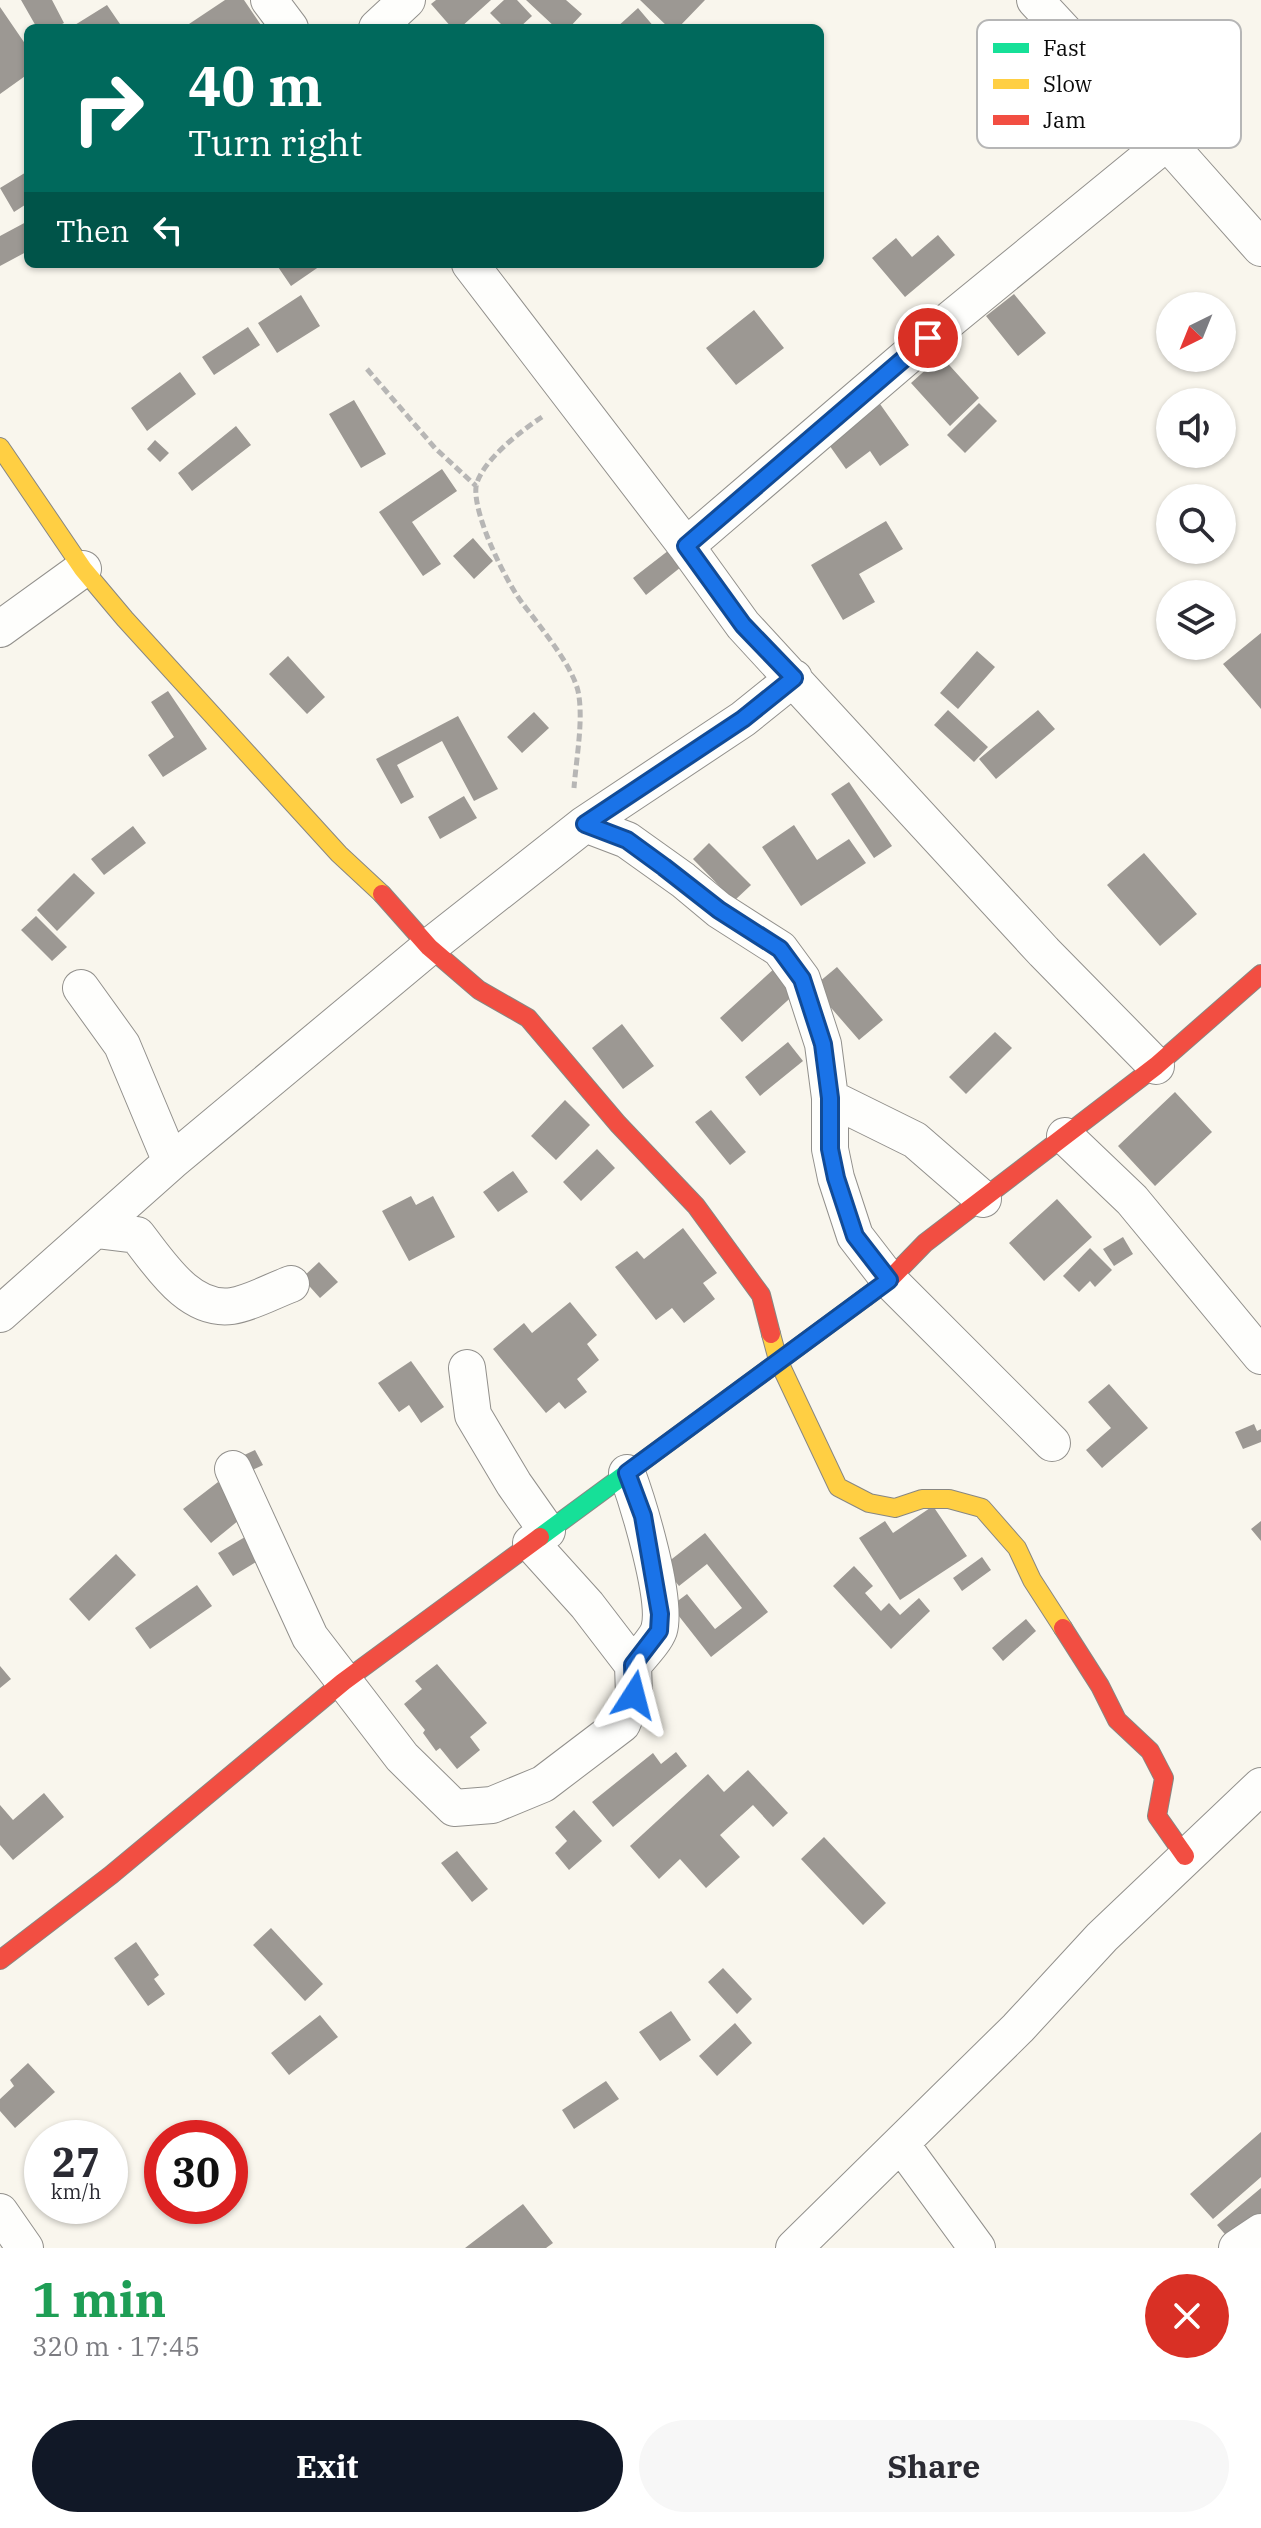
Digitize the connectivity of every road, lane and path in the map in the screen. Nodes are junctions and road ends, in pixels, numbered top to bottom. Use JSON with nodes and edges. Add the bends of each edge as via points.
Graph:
{"nodes":[{"id":1,"x":269,"y":0,"type":"edge"},
{"id":2,"x":407,"y":0,"type":"edge"},
{"id":3,"x":1035,"y":0,"type":"edge"},
{"id":4,"x":1054,"y":20,"type":"edge"},
{"id":5,"x":287,"y":24,"type":"edge"},
{"id":6,"x":381,"y":24,"type":"edge"},
{"id":7,"x":1160,"y":148,"type":"edge"},
{"id":8,"x":1172,"y":148,"type":"edge"},
{"id":9,"x":1261,"y":248,"type":"edge"},
{"id":10,"x":473,"y":268,"type":"edge"},
{"id":11,"x":367,"y":369,"type":"dead end"},
{"id":12,"x":573,"y":397,"type":"junction"},
{"id":13,"x":0,"y":447,"type":"edge"},
{"id":14,"x":476,"y":486,"type":"junction"},
{"id":15,"x":686,"y":546,"type":"junction"},
{"id":16,"x":83,"y":569,"type":"junction"},
{"id":17,"x":0,"y":629,"type":"edge"},
{"id":18,"x":794,"y":678,"type":"junction"},
{"id":19,"x":578,"y":830,"type":"junction"},
{"id":20,"x":429,"y":947,"type":"junction"},
{"id":21,"x":1261,"y":974,"type":"edge"},
{"id":22,"x":81,"y":988,"type":"dead end"},
{"id":23,"x":1156,"y":1066,"type":"junction"},
{"id":24,"x":830,"y":1098,"type":"junction"},
{"id":25,"x":1065,"y":1136,"type":"junction"},
{"id":26,"x":171,"y":1162,"type":"junction"},
{"id":27,"x":983,"y":1199,"type":"junction"},
{"id":28,"x":96,"y":1230,"type":"junction"},
{"id":29,"x":889,"y":1280,"type":"junction"},
{"id":30,"x":291,"y":1284,"type":"dead end"},
{"id":31,"x":0,"y":1314,"type":"edge"},
{"id":32,"x":1261,"y":1356,"type":"edge"},
{"id":33,"x":778,"y":1360,"type":"junction"},
{"id":34,"x":467,"y":1368,"type":"dead end"},
{"id":35,"x":1052,"y":1443,"type":"dead end"},
{"id":36,"x":233,"y":1469,"type":"dead end"},
{"id":37,"x":627,"y":1473,"type":"junction"},
{"id":38,"x":539,"y":1537,"type":"junction"},
{"id":39,"x":633,"y":1665,"type":"junction"},
{"id":40,"x":343,"y":1682,"type":"junction"},
{"id":41,"x":1261,"y":1786,"type":"edge"},
{"id":42,"x":1185,"y":1856,"type":"junction"},
{"id":43,"x":0,"y":1960,"type":"edge"},
{"id":44,"x":901,"y":2144,"type":"junction"},
{"id":45,"x":0,"y":2212,"type":"edge"},
{"id":46,"x":1261,"y":2232,"type":"edge"},
{"id":47,"x":25,"y":2248,"type":"edge"},
{"id":48,"x":794,"y":2248,"type":"edge"},
{"id":49,"x":977,"y":2248,"type":"edge"},
{"id":50,"x":1237,"y":2248,"type":"edge"}],
"edges":[{"from":1,"to":5,"type":"street"},
{"from":2,"to":6,"type":"street"},
{"from":3,"to":4,"type":"street"},
{"from":7,"to":15,"type":"street"},
{"from":8,"to":9,"type":"street"},
{"from":10,"to":12,"type":"street"},
{"from":11,"to":14,"type":"path","via":[[435,448]]},
{"from":12,"to":14,"type":"path","via":[[521,431],[492,458]]},
{"from":12,"to":15,"type":"street"},
{"from":13,"to":16,"type":"street"},
{"from":14,"to":19,"type":"path","via":[[483,529],[516,595],[554,645],[578,690]]},
{"from":15,"to":18,"type":"street","via":[[743,625]]},
{"from":16,"to":17,"type":"street"},
{"from":16,"to":20,"type":"street"},
{"from":18,"to":19,"type":"street","via":[[743,719]]},
{"from":18,"to":23,"type":"street","via":[[1044,952]]},
{"from":19,"to":20,"type":"street"},
{"from":19,"to":24,"type":"street","via":[[627,840],[780,949],[802,979],[812,1007]]},
{"from":20,"to":26,"type":"street"},
{"from":20,"to":33,"type":"street","via":[[479,990],[528,1018],[696,1206],[761,1295]]},
{"from":21,"to":23,"type":"street"},
{"from":22,"to":26,"type":"street","via":[[122,1045]]},
{"from":23,"to":25,"type":"street"},
{"from":24,"to":27,"type":"street","via":[[915,1140]]},
{"from":24,"to":29,"type":"street","via":[[836,1178],[855,1236]]},
{"from":25,"to":27,"type":"street"},
{"from":25,"to":32,"type":"street","via":[[1132,1200]]},
{"from":26,"to":28,"type":"street"},
{"from":27,"to":29,"type":"street","via":[[925,1243]]},
{"from":28,"to":30,"type":"street","via":[[137,1235],[171,1277],[204,1305],[233,1306]]},
{"from":28,"to":31,"type":"street"},
{"from":29,"to":33,"type":"street"},
{"from":29,"to":35,"type":"street"},
{"from":33,"to":37,"type":"street"},
{"from":33,"to":42,"type":"street","via":[[838,1487],[869,1503],[895,1508],[922,1499],[949,1499],[982,1508],[1017,1548],[1117,1720],[1150,1751],[1164,1778],[1157,1816]]},
{"from":34,"to":38,"type":"street","via":[[473,1415]]},
{"from":36,"to":40,"type":"street","via":[[310,1637]]},
{"from":37,"to":38,"type":"street"},
{"from":37,"to":39,"type":"street","via":[[643,1516],[660,1614],[659,1631]]},
{"from":38,"to":39,"type":"street"},
{"from":38,"to":40,"type":"street"},
{"from":39,"to":40,"type":"street","via":[[634,1695],[622,1724],[583,1756],[543,1784],[492,1805],[454,1808],[402,1757]]},
{"from":40,"to":43,"type":"street"},
{"from":41,"to":42,"type":"street"},
{"from":42,"to":44,"type":"street"},
{"from":44,"to":48,"type":"street"},
{"from":44,"to":49,"type":"street"},
{"from":45,"to":47,"type":"street"},
{"from":46,"to":50,"type":"street"}]}
